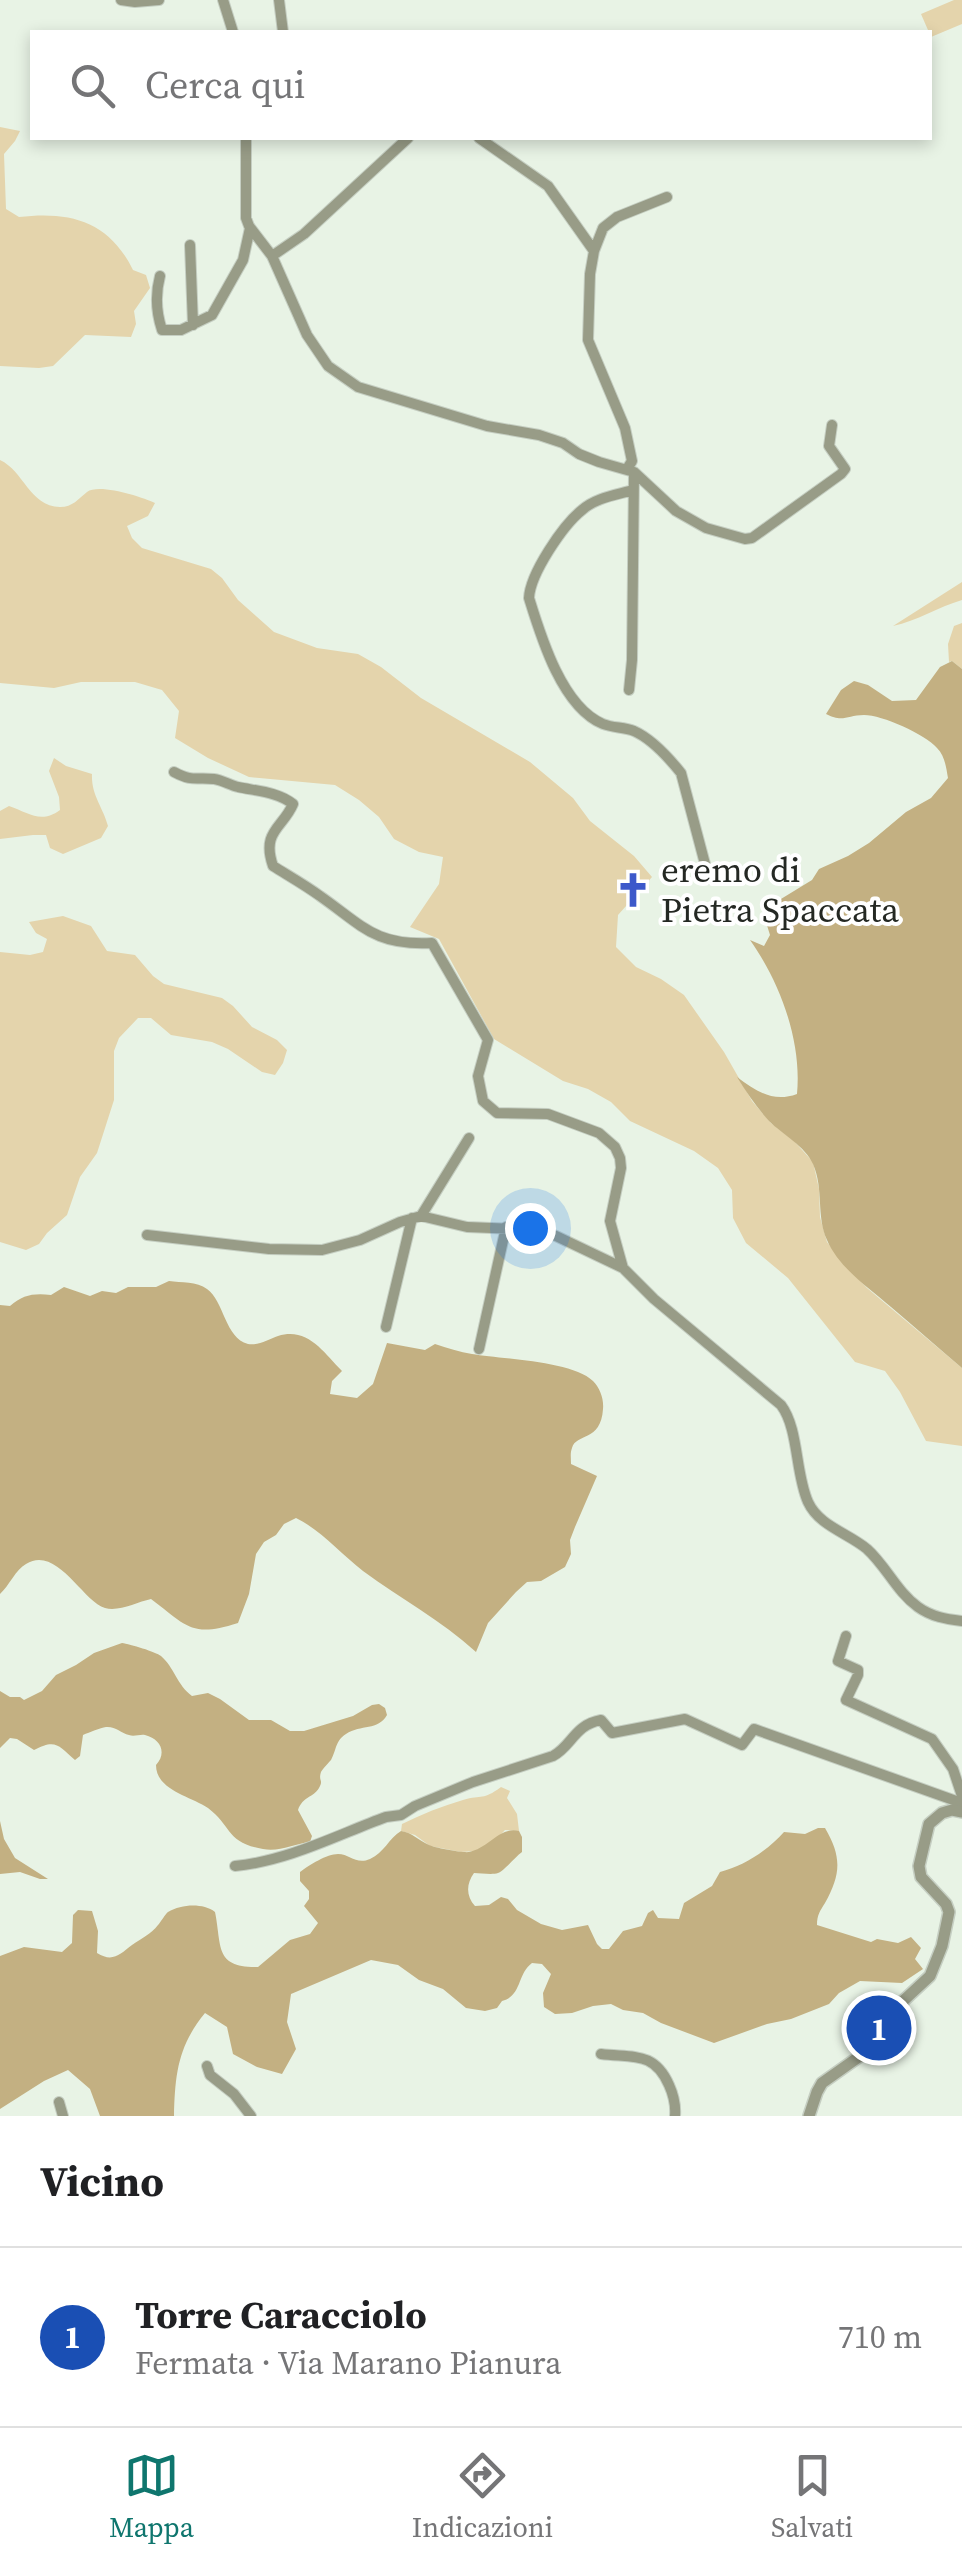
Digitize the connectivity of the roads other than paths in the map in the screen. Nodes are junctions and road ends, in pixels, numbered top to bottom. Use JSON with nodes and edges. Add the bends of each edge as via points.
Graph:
{"nodes":[{"id":1,"x":121,"y":0,"type":"edge"},
{"id":2,"x":159,"y":0,"type":"edge"},
{"id":3,"x":223,"y":0,"type":"edge"},
{"id":4,"x":279,"y":0,"type":"edge"},
{"id":5,"x":232,"y":30,"type":"edge"},
{"id":6,"x":284,"y":30,"type":"edge"},
{"id":7,"x":246,"y":140,"type":"edge"},
{"id":8,"x":406,"y":140,"type":"edge"},
{"id":9,"x":482,"y":140,"type":"edge"},
{"id":10,"x":667,"y":197,"type":"dead end"},
{"id":11,"x":250,"y":228,"type":"junction"},
{"id":12,"x":190,"y":245,"type":"dead end"},
{"id":13,"x":594,"y":251,"type":"junction"},
{"id":14,"x":272,"y":256,"type":"junction"},
{"id":15,"x":160,"y":276,"type":"dead end"},
{"id":16,"x":193,"y":325,"type":"junction"},
{"id":17,"x":832,"y":426,"type":"dead end"},
{"id":18,"x":630,"y":471,"type":"junction"},
{"id":19,"x":634,"y":490,"type":"junction"},
{"id":20,"x":629,"y":690,"type":"dead end"},
{"id":21,"x":174,"y":772,"type":"dead end"},
{"id":22,"x":709,"y":879,"type":"dead end"},
{"id":23,"x":469,"y":1138,"type":"dead end"},
{"id":24,"x":417,"y":1217,"type":"junction"},
{"id":25,"x":506,"y":1227,"type":"junction"},
{"id":26,"x":147,"y":1235,"type":"dead end"},
{"id":27,"x":623,"y":1268,"type":"junction"},
{"id":28,"x":386,"y":1327,"type":"dead end"},
{"id":29,"x":479,"y":1350,"type":"dead end"},
{"id":30,"x":962,"y":1621,"type":"edge"},
{"id":31,"x":846,"y":1636,"type":"dead end"},
{"id":32,"x":962,"y":1800,"type":"edge"},
{"id":33,"x":962,"y":1812,"type":"edge"},
{"id":34,"x":235,"y":1866,"type":"dead end"},
{"id":35,"x":601,"y":2054,"type":"dead end"},
{"id":36,"x":207,"y":2066,"type":"dead end"},
{"id":37,"x":58,"y":2102,"type":"dead end"},
{"id":38,"x":63,"y":2116,"type":"edge"},
{"id":39,"x":251,"y":2116,"type":"edge"},
{"id":40,"x":675,"y":2116,"type":"edge"},
{"id":41,"x":809,"y":2116,"type":"edge"}],
"edges":[{"from":1,"to":2,"type":"street"},
{"from":3,"to":5,"type":"street"},
{"from":4,"to":6,"type":"street"},
{"from":7,"to":11,"type":"street"},
{"from":8,"to":14,"type":"street"},
{"from":9,"to":13,"type":"street","via":[[548,186]]},
{"from":10,"to":13,"type":"street","via":[[610,222]]},
{"from":11,"to":14,"type":"street"},
{"from":11,"to":16,"type":"street","via":[[243,260],[214,312]]},
{"from":12,"to":16,"type":"street"},
{"from":13,"to":18,"type":"street","via":[[588,340],[625,428]]},
{"from":14,"to":18,"type":"street","via":[[328,366],[358,387],[540,435]]},
{"from":15,"to":16,"type":"street","via":[[155,296],[162,330]]},
{"from":17,"to":18,"type":"street","via":[[829,446],[845,468],[841,474],[752,538],[706,528]]},
{"from":18,"to":19,"type":"street"},
{"from":19,"to":20,"type":"street"},
{"from":19,"to":22,"type":"street","via":[[583,508],[542,564],[529,598],[555,669],[578,702],[601,723],[639,733],[681,773]]},
{"from":21,"to":27,"type":"street","via":[[288,799],[293,809],[273,830],[273,866],[361,928],[406,944],[432,943],[488,1040],[478,1076],[483,1101],[497,1113],[548,1114],[599,1133],[614,1147],[621,1168],[610,1221]]},
{"from":23,"to":24,"type":"street"},
{"from":24,"to":25,"type":"street"},
{"from":24,"to":26,"type":"street","via":[[322,1250]]},
{"from":24,"to":28,"type":"street"},
{"from":25,"to":27,"type":"street","via":[[549,1234]]},
{"from":25,"to":29,"type":"street"},
{"from":27,"to":30,"type":"street","via":[[782,1405],[813,1512],[868,1550],[922,1610]]},
{"from":31,"to":32,"type":"street","via":[[838,1661],[858,1676],[846,1700],[932,1739],[953,1769]]},
{"from":32,"to":34,"type":"street","via":[[754,1729],[742,1746],[684,1718],[612,1733],[601,1720],[553,1756],[280,1858]]},
{"from":33,"to":41,"type":"street","via":[[942,1813],[929,1824],[919,1866],[949,1912],[930,1976],[902,2002],[870,2049],[822,2083]]},
{"from":35,"to":40,"type":"street","via":[[660,2066]]},
{"from":36,"to":39,"type":"street"},
{"from":37,"to":38,"type":"street"}]}
